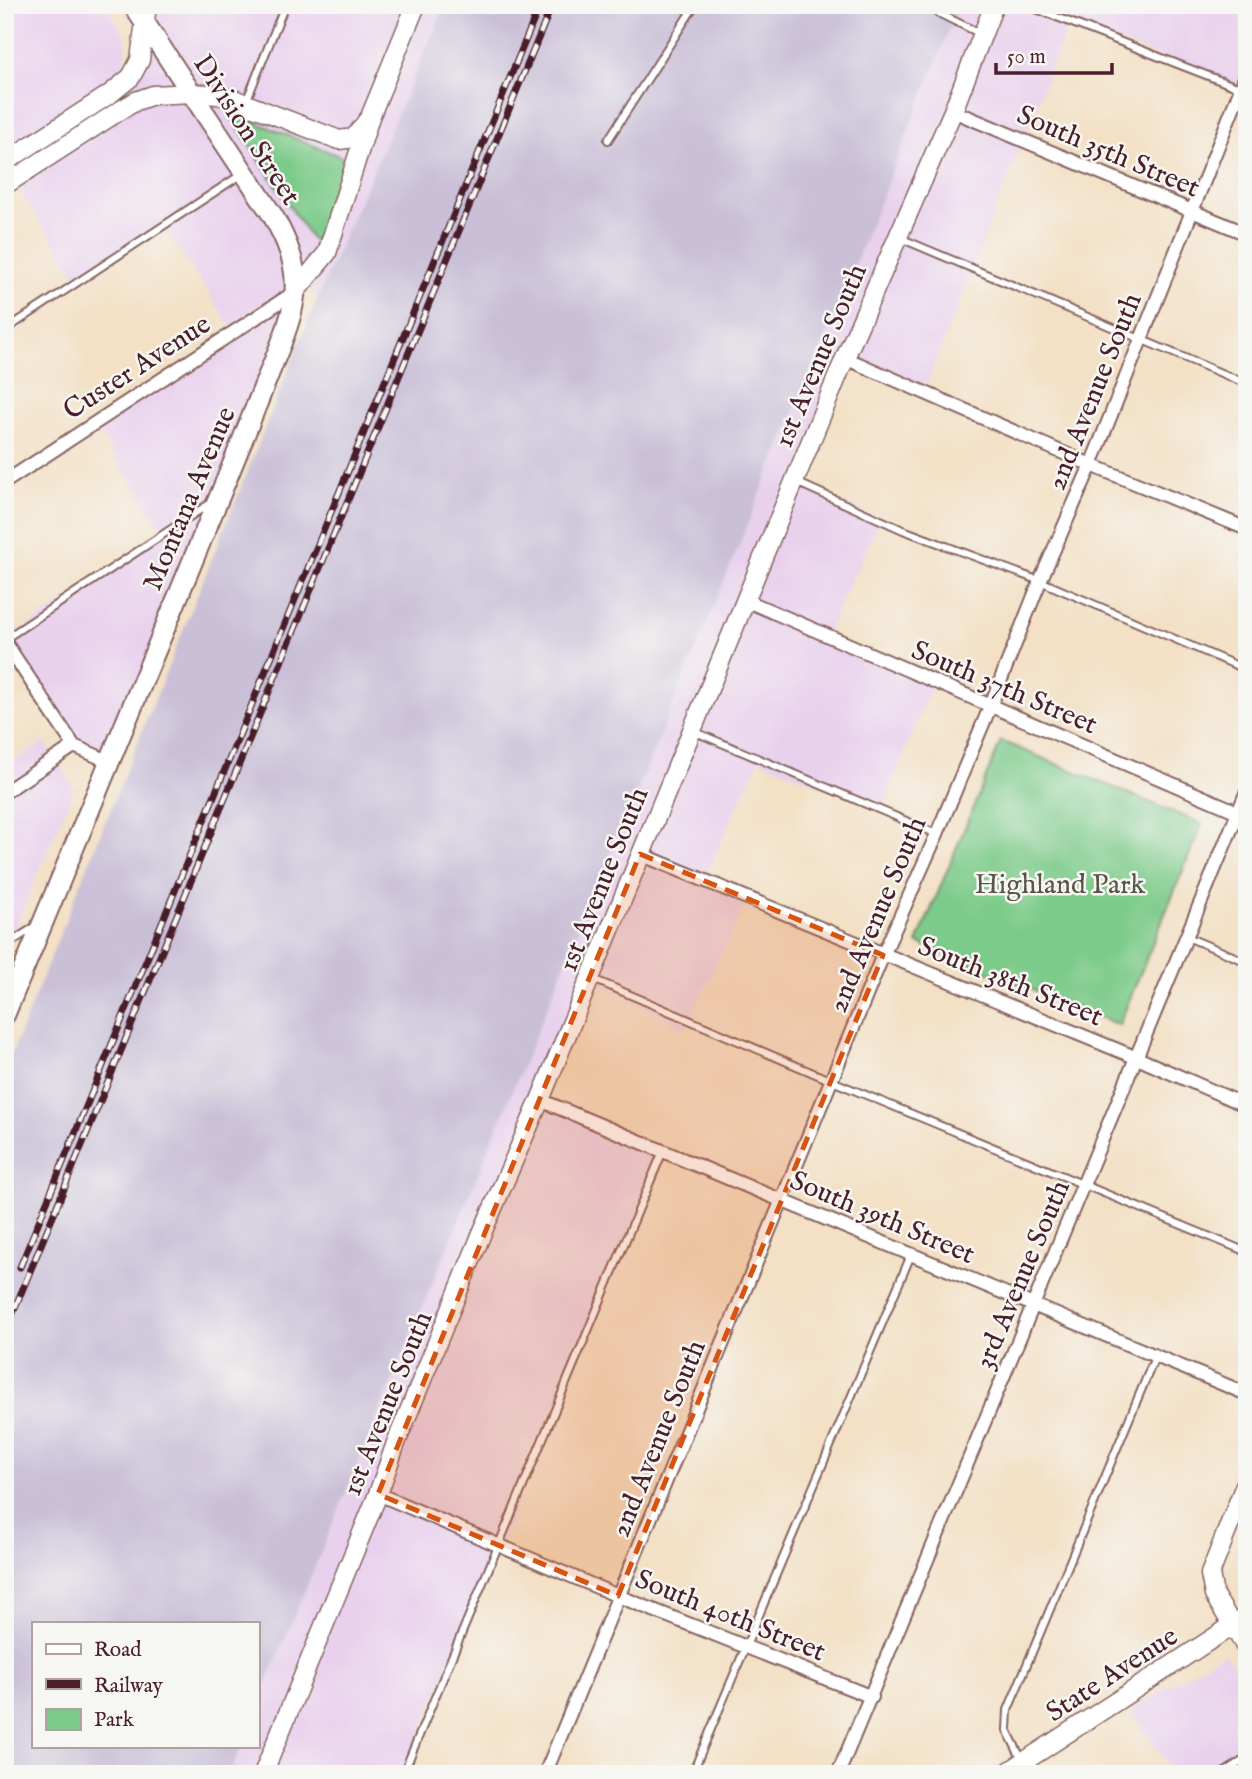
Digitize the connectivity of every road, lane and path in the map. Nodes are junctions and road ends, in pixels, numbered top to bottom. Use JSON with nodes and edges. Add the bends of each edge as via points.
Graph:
{"nodes":[{"id":1,"x":285,"y":5,"type":"edge"},
{"id":2,"x":416,"y":5,"type":"edge"},
{"id":3,"x":695,"y":5,"type":"edge"},
{"id":4,"x":922,"y":5,"type":"edge"},
{"id":5,"x":994,"y":5,"type":"edge"},
{"id":6,"x":1026,"y":5,"type":"edge"},
{"id":7,"x":141,"y":10,"type":"edge"},
{"id":8,"x":983,"y":35,"type":"junction"},
{"id":9,"x":1247,"y":73,"type":"edge"},
{"id":10,"x":1243,"y":90,"type":"edge"},
{"id":11,"x":192,"y":93,"type":"junction"},
{"id":12,"x":245,"y":104,"type":"junction"},
{"id":13,"x":953,"y":111,"type":"junction"},
{"id":14,"x":370,"y":117,"type":"junction"},
{"id":15,"x":608,"y":140,"type":"dead end"},
{"id":16,"x":5,"y":162,"type":"edge"},
{"id":17,"x":244,"y":173,"type":"junction"},
{"id":18,"x":5,"y":185,"type":"edge"},
{"id":19,"x":1192,"y":212,"type":"junction"},
{"id":20,"x":1247,"y":234,"type":"edge"},
{"id":21,"x":898,"y":237,"type":"junction"},
{"id":22,"x":295,"y":292,"type":"junction"},
{"id":23,"x":5,"y":330,"type":"edge"},
{"id":24,"x":1140,"y":340,"type":"junction"},
{"id":25,"x":845,"y":358,"type":"junction"},
{"id":26,"x":1247,"y":384,"type":"edge"},
{"id":27,"x":1091,"y":465,"type":"junction"},
{"id":28,"x":5,"y":482,"type":"edge"},
{"id":29,"x":794,"y":482,"type":"junction"},
{"id":30,"x":219,"y":497,"type":"junction"},
{"id":31,"x":1247,"y":529,"type":"edge"},
{"id":32,"x":1040,"y":581,"type":"junction"},
{"id":33,"x":745,"y":600,"type":"junction"},
{"id":34,"x":5,"y":640,"type":"edge"},
{"id":35,"x":1247,"y":670,"type":"edge"},
{"id":36,"x":990,"y":707,"type":"junction"},
{"id":37,"x":691,"y":731,"type":"junction"},
{"id":38,"x":74,"y":746,"type":"junction"},
{"id":39,"x":108,"y":761,"type":"junction"},
{"id":40,"x":1247,"y":791,"type":"edge"},
{"id":41,"x":5,"y":792,"type":"edge"},
{"id":42,"x":1242,"y":814,"type":"edge"},
{"id":43,"x":937,"y":834,"type":"junction"},
{"id":44,"x":640,"y":854,"type":"junction"},
{"id":45,"x":43,"y":922,"type":"junction"},
{"id":46,"x":1186,"y":936,"type":"junction"},
{"id":47,"x":5,"y":946,"type":"edge"},
{"id":48,"x":883,"y":955,"type":"junction"},
{"id":49,"x":1247,"y":962,"type":"edge"},
{"id":50,"x":590,"y":978,"type":"junction"},
{"id":51,"x":5,"y":1014,"type":"edge"},
{"id":52,"x":1137,"y":1058,"type":"junction"},
{"id":53,"x":832,"y":1081,"type":"junction"},
{"id":54,"x":540,"y":1100,"type":"junction"},
{"id":55,"x":1247,"y":1106,"type":"edge"},
{"id":56,"x":663,"y":1151,"type":"junction"},
{"id":57,"x":1084,"y":1185,"type":"junction"},
{"id":58,"x":782,"y":1200,"type":"junction"},
{"id":59,"x":1247,"y":1252,"type":"edge"},
{"id":60,"x":911,"y":1255,"type":"junction"},
{"id":61,"x":1034,"y":1306,"type":"junction"},
{"id":62,"x":1155,"y":1357,"type":"junction"},
{"id":63,"x":1247,"y":1394,"type":"edge"},
{"id":64,"x":1247,"y":1480,"type":"edge"},
{"id":65,"x":378,"y":1494,"type":"junction"},
{"id":66,"x":498,"y":1544,"type":"junction"},
{"id":67,"x":618,"y":1596,"type":"junction"},
{"id":68,"x":1239,"y":1621,"type":"edge"},
{"id":69,"x":747,"y":1646,"type":"junction"},
{"id":70,"x":1247,"y":1649,"type":"edge"},
{"id":71,"x":872,"y":1697,"type":"junction"},
{"id":72,"x":1247,"y":1758,"type":"edge"},
{"id":73,"x":1022,"y":1762,"type":"junction"},
{"id":74,"x":263,"y":1774,"type":"edge"},
{"id":75,"x":403,"y":1774,"type":"edge"},
{"id":76,"x":545,"y":1774,"type":"edge"},
{"id":77,"x":692,"y":1774,"type":"edge"},
{"id":78,"x":838,"y":1774,"type":"edge"},
{"id":79,"x":1005,"y":1774,"type":"edge"},
{"id":80,"x":1222,"y":1774,"type":"edge"}],
"edges":[{"from":1,"to":12,"type":"lane"},
{"from":2,"to":14,"type":"street","name":"Montana Avenue"},
{"from":3,"to":15,"type":"lane"},
{"from":4,"to":8,"type":"lane"},
{"from":5,"to":8,"type":"street","name":"1st Avenue South"},
{"from":6,"to":10,"type":"lane"},
{"from":7,"to":11,"type":"main road","name":"Division Street"},
{"from":7,"to":16,"type":"street","via":[[140,60],[131,77]]},
{"from":8,"to":13,"type":"street","name":"1st Avenue South"},
{"from":9,"to":10,"type":"street","name":"2nd Avenue South"},
{"from":10,"to":19,"type":"street","name":"2nd Avenue South"},
{"from":11,"to":12,"type":"street"},
{"from":11,"to":17,"type":"main road","name":"Division Street"},
{"from":11,"to":18,"type":"street","via":[[153,95],[136,101]]},
{"from":12,"to":14,"type":"street","via":[[339,140],[354,138]]},
{"from":13,"to":19,"type":"street","name":"South 35th Street"},
{"from":13,"to":21,"type":"street","name":"1st Avenue South"},
{"from":14,"to":22,"type":"street","name":"Montana Avenue","via":[[327,253]]},
{"from":17,"to":22,"type":"main road","name":"Division Street","via":[[283,235]]},
{"from":17,"to":23,"type":"lane"},
{"from":19,"to":20,"type":"street","name":"South 35th Street"},
{"from":19,"to":24,"type":"street","name":"2nd Avenue South"},
{"from":21,"to":24,"type":"lane"},
{"from":21,"to":25,"type":"street","name":"1st Avenue South"},
{"from":22,"to":28,"type":"street","name":"Custer Avenue"},
{"from":22,"to":30,"type":"main road","name":"Montana Avenue","via":[[275,360]]},
{"from":24,"to":26,"type":"lane"},
{"from":24,"to":27,"type":"street","name":"2nd Avenue South"},
{"from":25,"to":27,"type":"street"},
{"from":25,"to":29,"type":"street","name":"1st Avenue South"},
{"from":27,"to":31,"type":"street"},
{"from":27,"to":32,"type":"street","name":"2nd Avenue South"},
{"from":29,"to":32,"type":"lane","via":[[903,530]]},
{"from":29,"to":33,"type":"street","name":"1st Avenue South"},
{"from":30,"to":34,"type":"lane"},
{"from":30,"to":39,"type":"main road","name":"Montana Avenue"},
{"from":32,"to":35,"type":"lane"},
{"from":32,"to":36,"type":"street","name":"2nd Avenue South"},
{"from":33,"to":36,"type":"street","name":"South 37th Street"},
{"from":33,"to":37,"type":"street","name":"1st Avenue South"},
{"from":34,"to":38,"type":"street"},
{"from":36,"to":42,"type":"street","name":"South 37th Street"},
{"from":36,"to":43,"type":"street","name":"2nd Avenue South"},
{"from":37,"to":43,"type":"lane"},
{"from":37,"to":44,"type":"street","name":"1st Avenue South"},
{"from":38,"to":39,"type":"street"},
{"from":38,"to":41,"type":"street"},
{"from":39,"to":45,"type":"main road","name":"Montana Avenue"},
{"from":40,"to":42,"type":"street","name":"3rd Avenue South"},
{"from":42,"to":46,"type":"street","name":"3rd Avenue South"},
{"from":43,"to":48,"type":"street","name":"2nd Avenue South"},
{"from":44,"to":48,"type":"street","name":"South 38th Street"},
{"from":44,"to":50,"type":"street","name":"1st Avenue South"},
{"from":45,"to":47,"type":"lane"},
{"from":45,"to":51,"type":"main road","name":"Montana Avenue"},
{"from":46,"to":49,"type":"lane"},
{"from":46,"to":52,"type":"street","name":"3rd Avenue South"},
{"from":48,"to":52,"type":"street","name":"South 38th Street"},
{"from":48,"to":53,"type":"street","name":"2nd Avenue South"},
{"from":50,"to":53,"type":"lane"},
{"from":50,"to":54,"type":"street","name":"1st Avenue South"},
{"from":52,"to":55,"type":"street","name":"South 38th Street"},
{"from":52,"to":57,"type":"street","name":"3rd Avenue South"},
{"from":53,"to":57,"type":"lane"},
{"from":53,"to":58,"type":"street","name":"2nd Avenue South"},
{"from":54,"to":56,"type":"street","name":"South 39th Street"},
{"from":54,"to":65,"type":"street","name":"1st Avenue South"},
{"from":56,"to":58,"type":"street","name":"South 39th Street"},
{"from":56,"to":66,"type":"lane"},
{"from":57,"to":59,"type":"lane"},
{"from":57,"to":61,"type":"street","name":"3rd Avenue South"},
{"from":58,"to":60,"type":"street","name":"South 39th Street"},
{"from":58,"to":67,"type":"street","name":"2nd Avenue South"},
{"from":60,"to":61,"type":"street","name":"South 39th Street"},
{"from":60,"to":69,"type":"lane"},
{"from":61,"to":62,"type":"street","name":"South 39th Street"},
{"from":61,"to":71,"type":"street","name":"3rd Avenue South"},
{"from":62,"to":63,"type":"street","name":"South 39th Street"},
{"from":62,"to":73,"type":"lane","via":[[1008,1710],[1007,1730]]},
{"from":64,"to":68,"type":"street","via":[[1210,1574],[1214,1595]]},
{"from":65,"to":66,"type":"street","name":"South 40th Street"},
{"from":65,"to":74,"type":"street","name":"1st Avenue South"},
{"from":66,"to":67,"type":"street","name":"South 40th Street"},
{"from":66,"to":75,"type":"lane"},
{"from":67,"to":69,"type":"street","name":"South 40th Street"},
{"from":67,"to":76,"type":"street","name":"2nd Avenue South"},
{"from":68,"to":70,"type":"street"},
{"from":68,"to":73,"type":"street","name":"State Avenue"},
{"from":69,"to":71,"type":"street","name":"South 40th Street"},
{"from":69,"to":77,"type":"lane"},
{"from":71,"to":78,"type":"street","name":"3rd Avenue South"},
{"from":72,"to":80,"type":"lane"},
{"from":73,"to":79,"type":"street","name":"State Avenue"}]}
